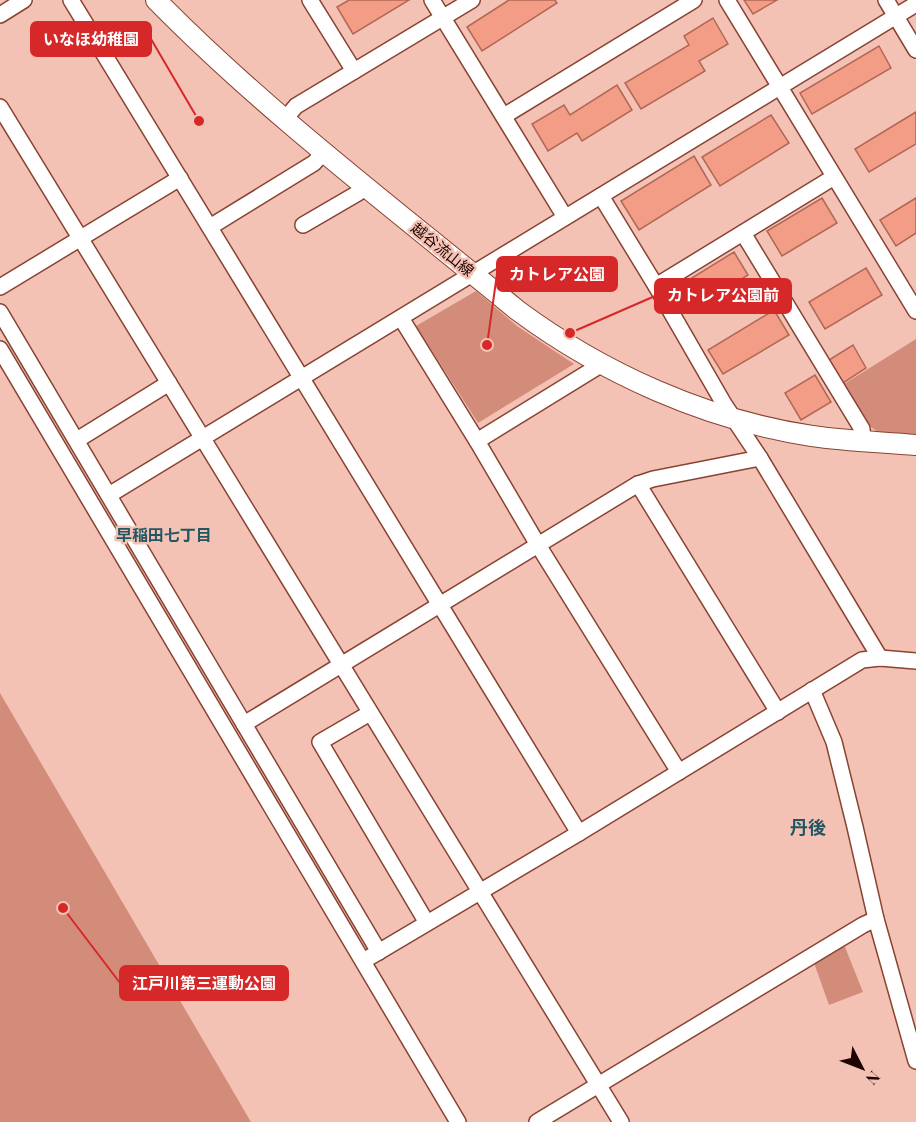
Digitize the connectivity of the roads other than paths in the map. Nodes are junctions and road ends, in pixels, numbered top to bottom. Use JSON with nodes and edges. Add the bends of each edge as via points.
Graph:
{"nodes":[{"id":1,"x":24,"y":0,"type":"edge"},
{"id":2,"x":71,"y":0,"type":"edge"},
{"id":3,"x":156,"y":0,"type":"edge"},
{"id":4,"x":310,"y":0,"type":"edge"},
{"id":5,"x":432,"y":0,"type":"edge"},
{"id":6,"x":472,"y":0,"type":"edge"},
{"id":7,"x":694,"y":0,"type":"edge"},
{"id":8,"x":727,"y":0,"type":"edge"},
{"id":9,"x":885,"y":0,"type":"edge"},
{"id":10,"x":916,"y":4,"type":"edge"},
{"id":11,"x":0,"y":15,"type":"edge"},
{"id":12,"x":895,"y":17,"type":"junction"},
{"id":13,"x":443,"y":18,"type":"junction"},
{"id":14,"x":916,"y":50,"type":"edge"},
{"id":15,"x":354,"y":71,"type":"junction"},
{"id":16,"x":780,"y":87,"type":"junction"},
{"id":17,"x":0,"y":107,"type":"edge"},
{"id":18,"x":504,"y":116,"type":"junction"},
{"id":19,"x":285,"y":119,"type":"junction"},
{"id":20,"x":324,"y":152,"type":"junction"},
{"id":21,"x":834,"y":177,"type":"junction"},
{"id":22,"x":180,"y":178,"type":"junction"},
{"id":23,"x":365,"y":185,"type":"junction"},
{"id":24,"x":601,"y":196,"type":"junction"},
{"id":25,"x":565,"y":218,"type":"junction"},
{"id":26,"x":303,"y":225,"type":"dead end"},
{"id":27,"x":210,"y":227,"type":"junction"},
{"id":28,"x":743,"y":233,"type":"junction"},
{"id":29,"x":80,"y":238,"type":"junction"},
{"id":30,"x":473,"y":274,"type":"junction"},
{"id":31,"x":910,"y":285,"type":"edge"},
{"id":32,"x":656,"y":286,"type":"junction"},
{"id":33,"x":0,"y":287,"type":"edge"},
{"id":34,"x":916,"y":311,"type":"edge"},
{"id":35,"x":0,"y":312,"type":"edge"},
{"id":36,"x":401,"y":318,"type":"junction"},
{"id":37,"x":0,"y":349,"type":"edge"},
{"id":38,"x":602,"y":364,"type":"junction"},
{"id":39,"x":302,"y":378,"type":"junction"},
{"id":40,"x":169,"y":383,"type":"junction"},
{"id":41,"x":734,"y":418,"type":"junction"},
{"id":42,"x":202,"y":439,"type":"junction"},
{"id":43,"x":77,"y":440,"type":"junction"},
{"id":44,"x":863,"y":440,"type":"junction"},
{"id":45,"x":477,"y":441,"type":"junction"},
{"id":46,"x":916,"y":445,"type":"edge"},
{"id":47,"x":760,"y":458,"type":"junction"},
{"id":48,"x":638,"y":484,"type":"junction"},
{"id":49,"x":109,"y":495,"type":"junction"},
{"id":50,"x":538,"y":545,"type":"junction"},
{"id":51,"x":441,"y":604,"type":"junction"},
{"id":52,"x":880,"y":658,"type":"junction"},
{"id":53,"x":916,"y":661,"type":"edge"},
{"id":54,"x":340,"y":665,"type":"junction"},
{"id":55,"x":812,"y":690,"type":"junction"},
{"id":56,"x":778,"y":712,"type":"junction"},
{"id":57,"x":370,"y":713,"type":"junction"},
{"id":58,"x":244,"y":723,"type":"junction"},
{"id":59,"x":679,"y":772,"type":"junction"},
{"id":60,"x":579,"y":833,"type":"junction"},
{"id":61,"x":479,"y":892,"type":"junction"},
{"id":62,"x":876,"y":919,"type":"junction"},
{"id":63,"x":427,"y":923,"type":"junction"},
{"id":64,"x":379,"y":952,"type":"junction"},
{"id":65,"x":363,"y":962,"type":"junction"},
{"id":66,"x":916,"y":1061,"type":"edge"},
{"id":67,"x":598,"y":1085,"type":"junction"},
{"id":68,"x":458,"y":1122,"type":"edge"},
{"id":69,"x":537,"y":1122,"type":"edge"},
{"id":70,"x":621,"y":1122,"type":"edge"}],
"edges":[{"from":1,"to":11,"type":"street"},
{"from":2,"to":22,"type":"street"},
{"from":3,"to":19,"type":"main road","name":"越谷流山線"},
{"from":4,"to":15,"type":"street"},
{"from":5,"to":13,"type":"street"},
{"from":6,"to":13,"type":"street"},
{"from":7,"to":18,"type":"street"},
{"from":8,"to":16,"type":"street"},
{"from":9,"to":12,"type":"street"},
{"from":10,"to":12,"type":"street"},
{"from":12,"to":14,"type":"street"},
{"from":12,"to":16,"type":"street"},
{"from":13,"to":15,"type":"street"},
{"from":13,"to":18,"type":"street"},
{"from":15,"to":19,"type":"street","via":[[296,106]]},
{"from":16,"to":21,"type":"street"},
{"from":16,"to":24,"type":"street"},
{"from":17,"to":29,"type":"street"},
{"from":18,"to":25,"type":"street"},
{"from":19,"to":20,"type":"main road","name":"越谷流山線"},
{"from":20,"to":23,"type":"main road","name":"越谷流山線"},
{"from":20,"to":27,"type":"street","via":[[314,163]]},
{"from":21,"to":28,"type":"street"},
{"from":21,"to":31,"type":"street"},
{"from":22,"to":27,"type":"street"},
{"from":22,"to":29,"type":"street"},
{"from":23,"to":26,"type":"street"},
{"from":23,"to":30,"type":"main road","name":"越谷流山線"},
{"from":24,"to":25,"type":"street"},
{"from":24,"to":32,"type":"street"},
{"from":25,"to":30,"type":"street"},
{"from":27,"to":39,"type":"street"},
{"from":28,"to":32,"type":"street"},
{"from":28,"to":44,"type":"street","via":[[862,429]]},
{"from":29,"to":33,"type":"street"},
{"from":29,"to":40,"type":"street"},
{"from":30,"to":36,"type":"street"},
{"from":30,"to":38,"type":"main road","name":"越谷流山線","via":[[541,327]]},
{"from":31,"to":34,"type":"street"},
{"from":32,"to":41,"type":"street"},
{"from":35,"to":43,"type":"street"},
{"from":36,"to":39,"type":"street"},
{"from":36,"to":45,"type":"street"},
{"from":37,"to":65,"type":"street"},
{"from":38,"to":41,"type":"main road","name":"越谷流山線","via":[[666,394]]},
{"from":38,"to":45,"type":"street"},
{"from":39,"to":42,"type":"street"},
{"from":39,"to":51,"type":"street"},
{"from":40,"to":42,"type":"street"},
{"from":40,"to":43,"type":"street"},
{"from":41,"to":44,"type":"main road","name":"越谷流山線","via":[[812,436]]},
{"from":41,"to":47,"type":"street"},
{"from":42,"to":49,"type":"street"},
{"from":42,"to":54,"type":"street"},
{"from":43,"to":49,"type":"street"},
{"from":44,"to":46,"type":"main road","name":"越谷流山線"},
{"from":45,"to":50,"type":"street"},
{"from":47,"to":48,"type":"street"},
{"from":47,"to":52,"type":"street"},
{"from":48,"to":50,"type":"street"},
{"from":48,"to":56,"type":"street"},
{"from":49,"to":58,"type":"street"},
{"from":50,"to":51,"type":"street"},
{"from":50,"to":59,"type":"street"},
{"from":51,"to":54,"type":"street"},
{"from":51,"to":60,"type":"street"},
{"from":52,"to":53,"type":"street"},
{"from":52,"to":55,"type":"street","via":[[862,660]]},
{"from":54,"to":57,"type":"street"},
{"from":54,"to":58,"type":"street"},
{"from":55,"to":56,"type":"street"},
{"from":55,"to":62,"type":"street","via":[[834,742]]},
{"from":56,"to":59,"type":"street"},
{"from":57,"to":61,"type":"street"},
{"from":57,"to":63,"type":"street","via":[[320,742]]},
{"from":58,"to":64,"type":"street"},
{"from":59,"to":60,"type":"street"},
{"from":60,"to":61,"type":"street"},
{"from":61,"to":63,"type":"street"},
{"from":61,"to":67,"type":"street"},
{"from":62,"to":66,"type":"street"},
{"from":62,"to":67,"type":"street"},
{"from":63,"to":64,"type":"street"},
{"from":64,"to":65,"type":"street"},
{"from":65,"to":68,"type":"street"},
{"from":67,"to":69,"type":"street"},
{"from":67,"to":70,"type":"street"}]}
